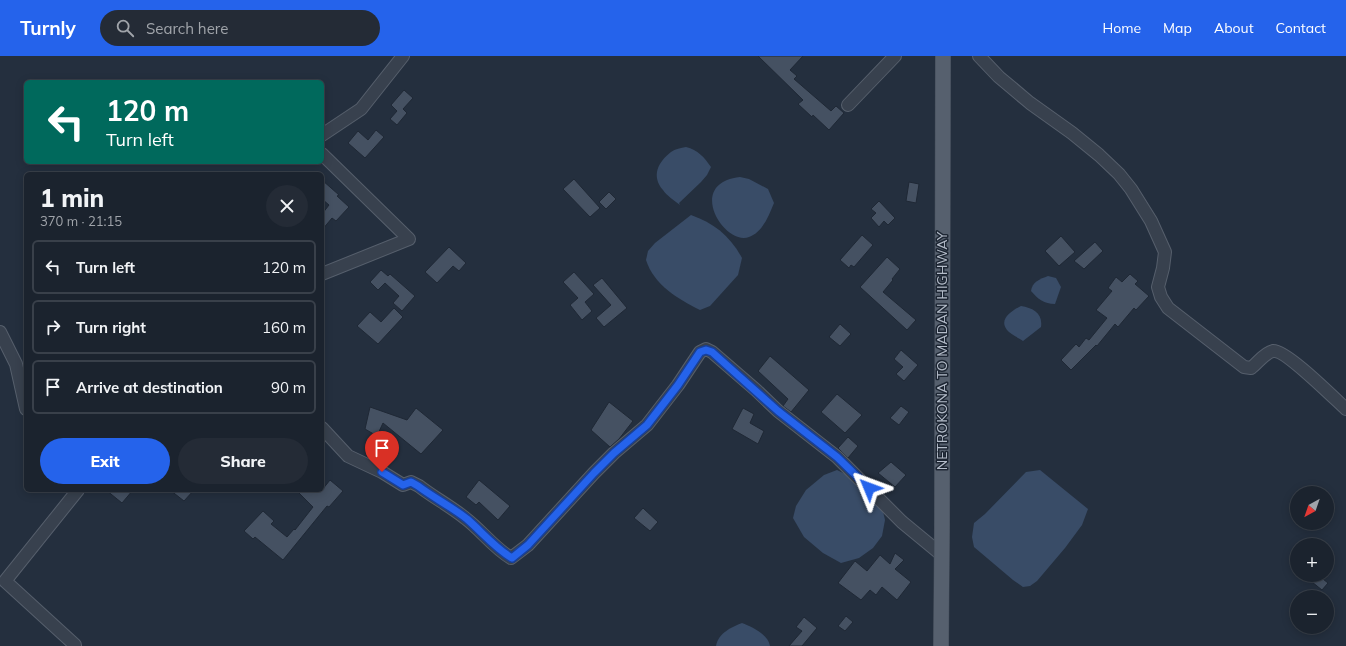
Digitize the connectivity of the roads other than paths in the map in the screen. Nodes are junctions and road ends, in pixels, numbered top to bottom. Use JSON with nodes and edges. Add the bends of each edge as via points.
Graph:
{"nodes":[{"id":1,"x":403,"y":56,"type":"edge"},
{"id":2,"x":895,"y":56,"type":"edge"},
{"id":3,"x":943,"y":56,"type":"edge"},
{"id":4,"x":979,"y":56,"type":"edge"},
{"id":5,"x":848,"y":105,"type":"dead end"},
{"id":6,"x":324,"y":134,"type":"edge"},
{"id":7,"x":324,"y":156,"type":"edge"},
{"id":8,"x":324,"y":273,"type":"edge"},
{"id":9,"x":0,"y":332,"type":"edge"},
{"id":10,"x":24,"y":400,"type":"edge"},
{"id":11,"x":1346,"y":409,"type":"edge"},
{"id":12,"x":324,"y":430,"type":"edge"},
{"id":13,"x":76,"y":492,"type":"edge"},
{"id":14,"x":942,"y":555,"type":"junction"},
{"id":15,"x":74,"y":646,"type":"edge"},
{"id":16,"x":941,"y":646,"type":"edge"}],
"edges":[{"from":1,"to":6,"type":"street","via":[[361,109]]},
{"from":2,"to":5,"type":"street"},
{"from":3,"to":14,"type":"main road","name":"NETROKONA TO MADAN HIGHWAY"},
{"from":4,"to":11,"type":"street","via":[[1030,103],[1072,133],[1120,174],[1151,221],[1165,252],[1158,286],[1168,308],[1244,367],[1251,368],[1272,351],[1281,352]]},
{"from":7,"to":8,"type":"street","via":[[409,239]]},
{"from":9,"to":10,"type":"street","via":[[16,364]]},
{"from":12,"to":14,"type":"street","via":[[348,456],[403,485],[411,482],[418,486],[465,518],[503,553],[512,558],[528,545],[614,453],[647,425],[700,352],[706,350],[712,352],[778,411],[837,457],[902,522]]},
{"from":13,"to":15,"type":"street","via":[[5,581]]},
{"from":14,"to":16,"type":"main road","name":"NETROKONA TO MADAN HIGHWAY"}]}
